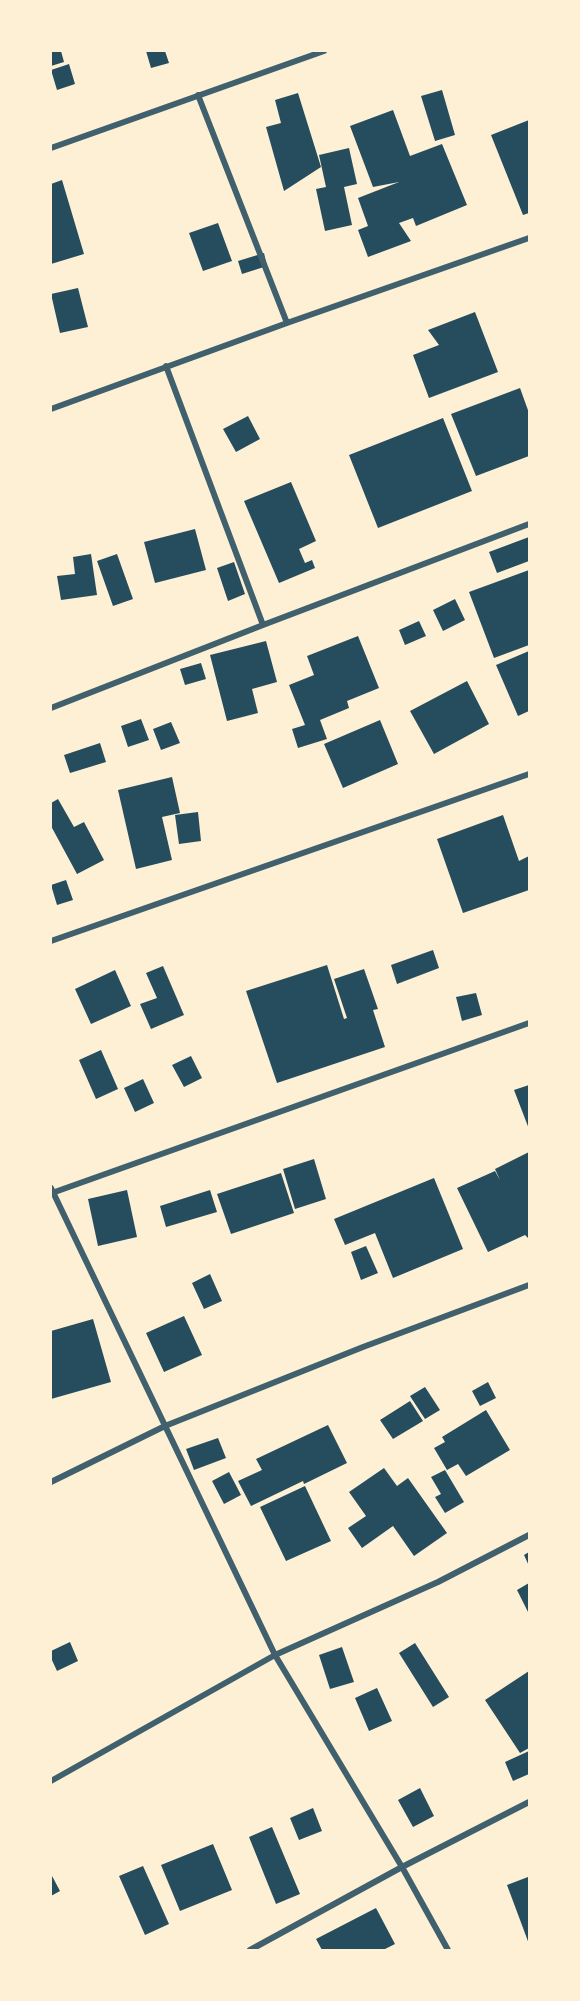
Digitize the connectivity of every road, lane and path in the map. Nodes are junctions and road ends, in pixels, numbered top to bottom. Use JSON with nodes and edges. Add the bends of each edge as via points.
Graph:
{"nodes":[{"id":1,"x":324,"y":51,"type":"edge"},
{"id":2,"x":198,"y":95,"type":"junction"},
{"id":3,"x":51,"y":148,"type":"edge"},
{"id":4,"x":529,"y":238,"type":"edge"},
{"id":5,"x":287,"y":323,"type":"junction"},
{"id":6,"x":166,"y":366,"type":"junction"},
{"id":7,"x":51,"y":409,"type":"edge"},
{"id":8,"x":529,"y":524,"type":"edge"},
{"id":9,"x":262,"y":625,"type":"junction"},
{"id":10,"x":51,"y":708,"type":"edge"},
{"id":11,"x":529,"y":774,"type":"edge"},
{"id":12,"x":51,"y":941,"type":"edge"},
{"id":13,"x":529,"y":1023,"type":"edge"},
{"id":14,"x":52,"y":1191,"type":"edge"},
{"id":15,"x":529,"y":1285,"type":"edge"},
{"id":16,"x":165,"y":1426,"type":"junction"},
{"id":17,"x":51,"y":1482,"type":"edge"},
{"id":18,"x":529,"y":1535,"type":"edge"},
{"id":19,"x":275,"y":1654,"type":"junction"},
{"id":20,"x":51,"y":1781,"type":"edge"},
{"id":21,"x":529,"y":1802,"type":"edge"},
{"id":22,"x":402,"y":1867,"type":"junction"},
{"id":23,"x":250,"y":1950,"type":"edge"},
{"id":24,"x":448,"y":1950,"type":"edge"}],
"edges":[{"from":1,"to":2,"type":"street"},
{"from":2,"to":3,"type":"street"},
{"from":2,"to":5,"type":"street"},
{"from":4,"to":5,"type":"street"},
{"from":5,"to":6,"type":"street"},
{"from":6,"to":7,"type":"street"},
{"from":6,"to":9,"type":"street"},
{"from":8,"to":9,"type":"street"},
{"from":9,"to":10,"type":"street"},
{"from":11,"to":12,"type":"street"},
{"from":13,"to":14,"type":"street"},
{"from":14,"to":16,"type":"street"},
{"from":15,"to":16,"type":"street"},
{"from":16,"to":17,"type":"street"},
{"from":16,"to":19,"type":"street"},
{"from":18,"to":19,"type":"street","via":[[438,1582]]},
{"from":19,"to":20,"type":"street"},
{"from":19,"to":22,"type":"street"},
{"from":21,"to":22,"type":"street"},
{"from":22,"to":23,"type":"street"},
{"from":22,"to":24,"type":"street"}]}
